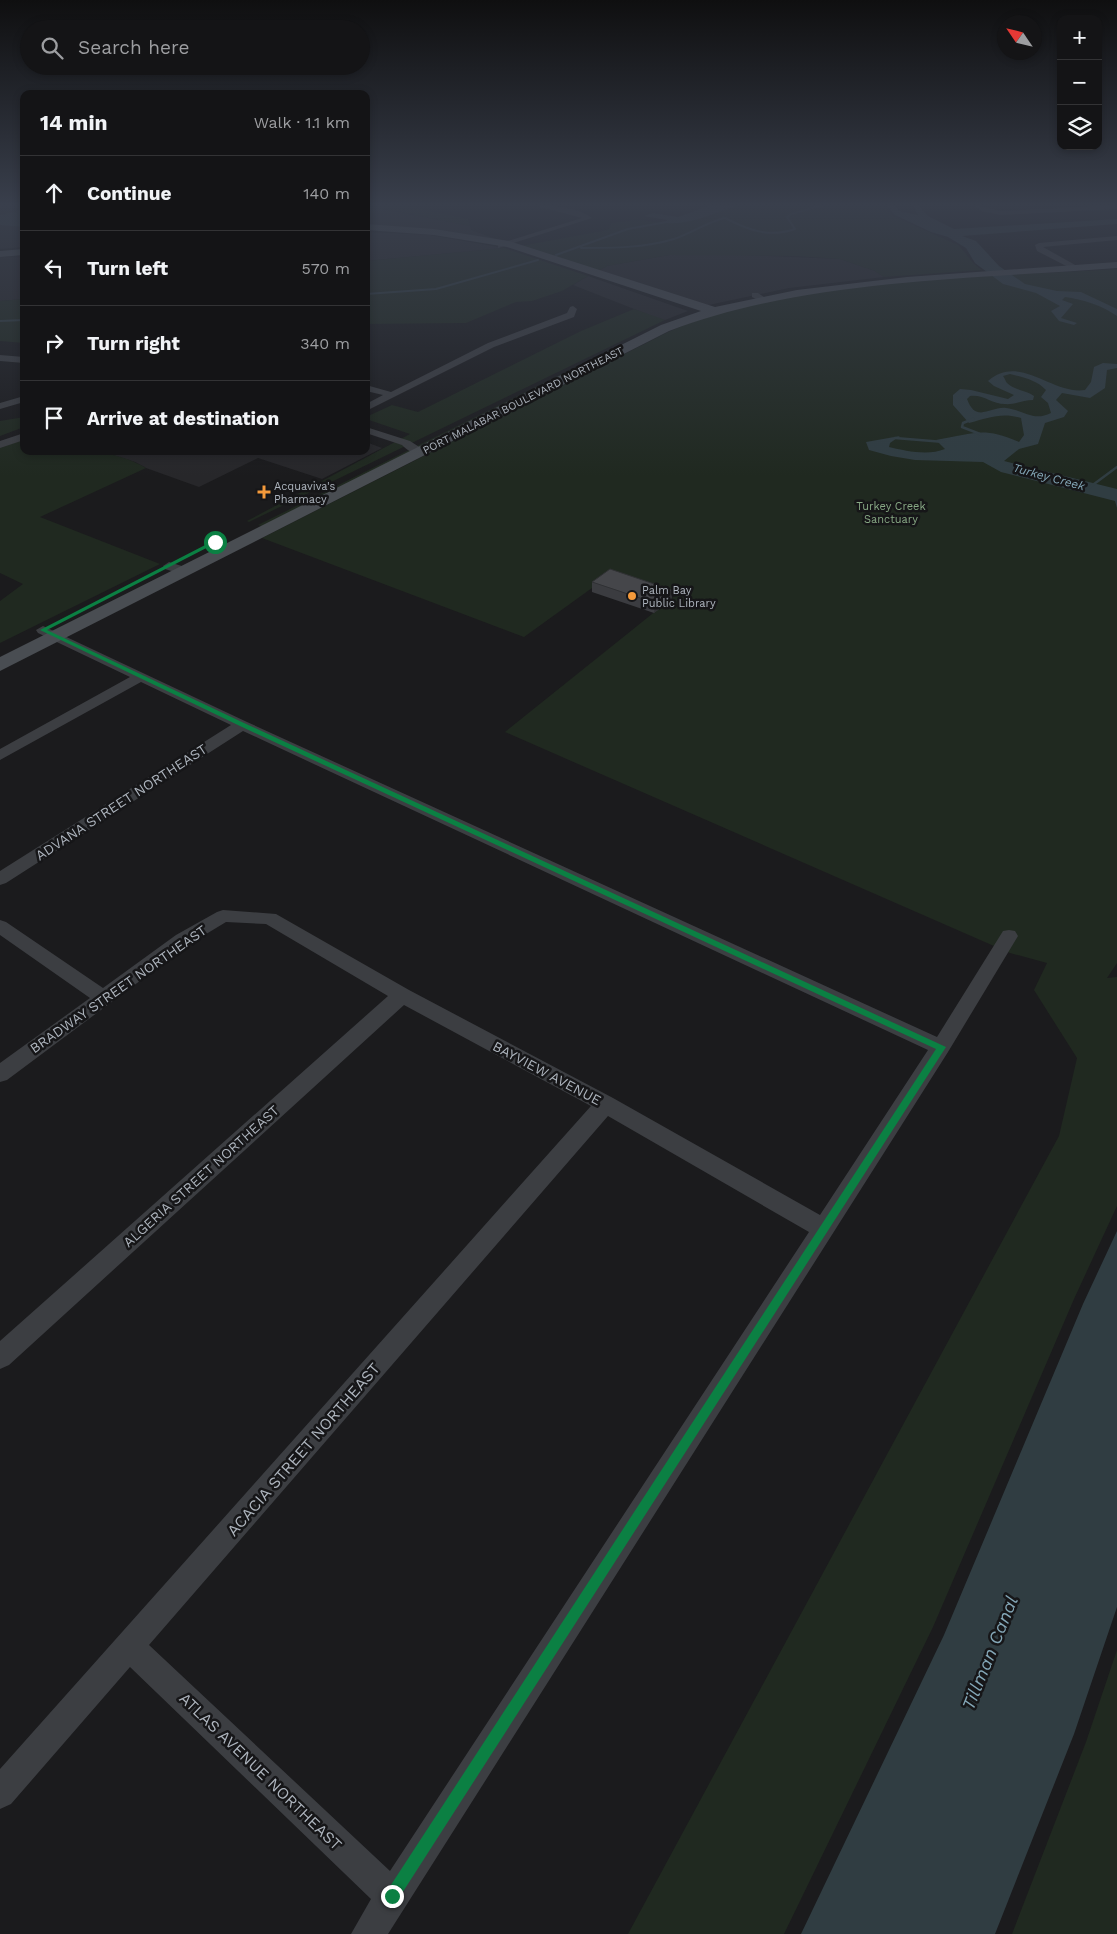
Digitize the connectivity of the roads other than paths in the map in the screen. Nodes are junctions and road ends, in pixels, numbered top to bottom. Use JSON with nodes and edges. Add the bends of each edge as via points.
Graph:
{"nodes":[{"id":1,"x":656,"y":295,"type":"edge"},
{"id":2,"x":769,"y":295,"type":"edge"},
{"id":3,"x":573,"y":309,"type":"dead end"},
{"id":4,"x":703,"y":311,"type":"junction"},
{"id":5,"x":0,"y":358,"type":"edge"},
{"id":6,"x":20,"y":360,"type":"edge"},
{"id":7,"x":370,"y":389,"type":"edge"},
{"id":8,"x":393,"y":395,"type":"junction"},
{"id":9,"x":20,"y":400,"type":"edge"},
{"id":10,"x":0,"y":406,"type":"edge"},
{"id":11,"x":370,"y":406,"type":"edge"},
{"id":12,"x":370,"y":431,"type":"edge"},
{"id":13,"x":20,"y":438,"type":"edge"},
{"id":14,"x":370,"y":439,"type":"edge"},
{"id":15,"x":0,"y":445,"type":"edge"},
{"id":16,"x":415,"y":449,"type":"junction"},
{"id":17,"x":50,"y":633,"type":"junction"},
{"id":18,"x":0,"y":651,"type":"edge"},
{"id":19,"x":0,"y":665,"type":"edge"},
{"id":20,"x":142,"y":676,"type":"junction"},
{"id":21,"x":242,"y":724,"type":"junction"},
{"id":22,"x":0,"y":755,"type":"edge"},
{"id":23,"x":0,"y":879,"type":"edge"},
{"id":24,"x":270,"y":918,"type":"joint"},
{"id":25,"x":0,"y":926,"type":"edge"},
{"id":26,"x":1009,"y":936,"type":"dead end"},
{"id":27,"x":402,"y":995,"type":"junction"},
{"id":28,"x":102,"y":998,"type":"junction"},
{"id":29,"x":941,"y":1047,"type":"junction"},
{"id":30,"x":0,"y":1074,"type":"edge"},
{"id":31,"x":606,"y":1104,"type":"junction"},
{"id":32,"x":823,"y":1228,"type":"junction"},
{"id":33,"x":0,"y":1357,"type":"edge"},
{"id":34,"x":129,"y":1646,"type":"junction"},
{"id":35,"x":0,"y":1793,"type":"edge"},
{"id":36,"x":392,"y":1896,"type":"junction"},
{"id":37,"x":368,"y":1934,"type":"edge"}],
"edges":[{"from":1,"to":4,"type":"street"},
{"from":2,"to":4,"type":"street","name":"PORT MALABAR BOULEVARD NORTHEAST"},
{"from":3,"to":8,"type":"street","via":[[571,315],[491,346]]},
{"from":4,"to":16,"type":"street","name":"PORT MALABAR BOULEVARD NORTHEAST"},
{"from":5,"to":6,"type":"street"},
{"from":7,"to":8,"type":"street"},
{"from":8,"to":11,"type":"street"},
{"from":9,"to":10,"type":"street"},
{"from":12,"to":16,"type":"street"},
{"from":13,"to":15,"type":"street"},
{"from":14,"to":16,"type":"street","via":[[397,448]]},
{"from":16,"to":17,"type":"street","name":"PORT MALABAR BOULEVARD NORTHEAST"},
{"from":17,"to":18,"type":"street","name":"PORT MALABAR BOULEVARD NORTHEAST"},
{"from":17,"to":19,"type":"street","name":"PORT MALABAR BOULEVARD NORTHEAST"},
{"from":17,"to":20,"type":"street"},
{"from":20,"to":21,"type":"street"},
{"from":20,"to":22,"type":"street"},
{"from":21,"to":23,"type":"street","name":"ADVANA STREET NORTHEAST"},
{"from":21,"to":29,"type":"street"},
{"from":24,"to":27,"type":"street","name":"BAYVIEW AVENUE"},
{"from":24,"to":28,"type":"street","name":"BRADWAY STREET NORTHEAST","via":[[223,916],[182,940]]},
{"from":25,"to":28,"type":"street"},
{"from":26,"to":29,"type":"street"},
{"from":27,"to":31,"type":"street","name":"BAYVIEW AVENUE"},
{"from":27,"to":33,"type":"street","name":"ALGERIA STREET NORTHEAST"},
{"from":28,"to":30,"type":"street","name":"BRADWAY STREET NORTHEAST"},
{"from":29,"to":32,"type":"street"},
{"from":31,"to":32,"type":"street","name":"BAYVIEW AVENUE"},
{"from":31,"to":34,"type":"street","name":"ACACIA STREET NORTHEAST"},
{"from":32,"to":36,"type":"street"},
{"from":34,"to":35,"type":"street","name":"ACACIA STREET NORTHEAST"},
{"from":34,"to":36,"type":"street","name":"ATLAS AVENUE NORTHEAST"},
{"from":36,"to":37,"type":"street"}]}
